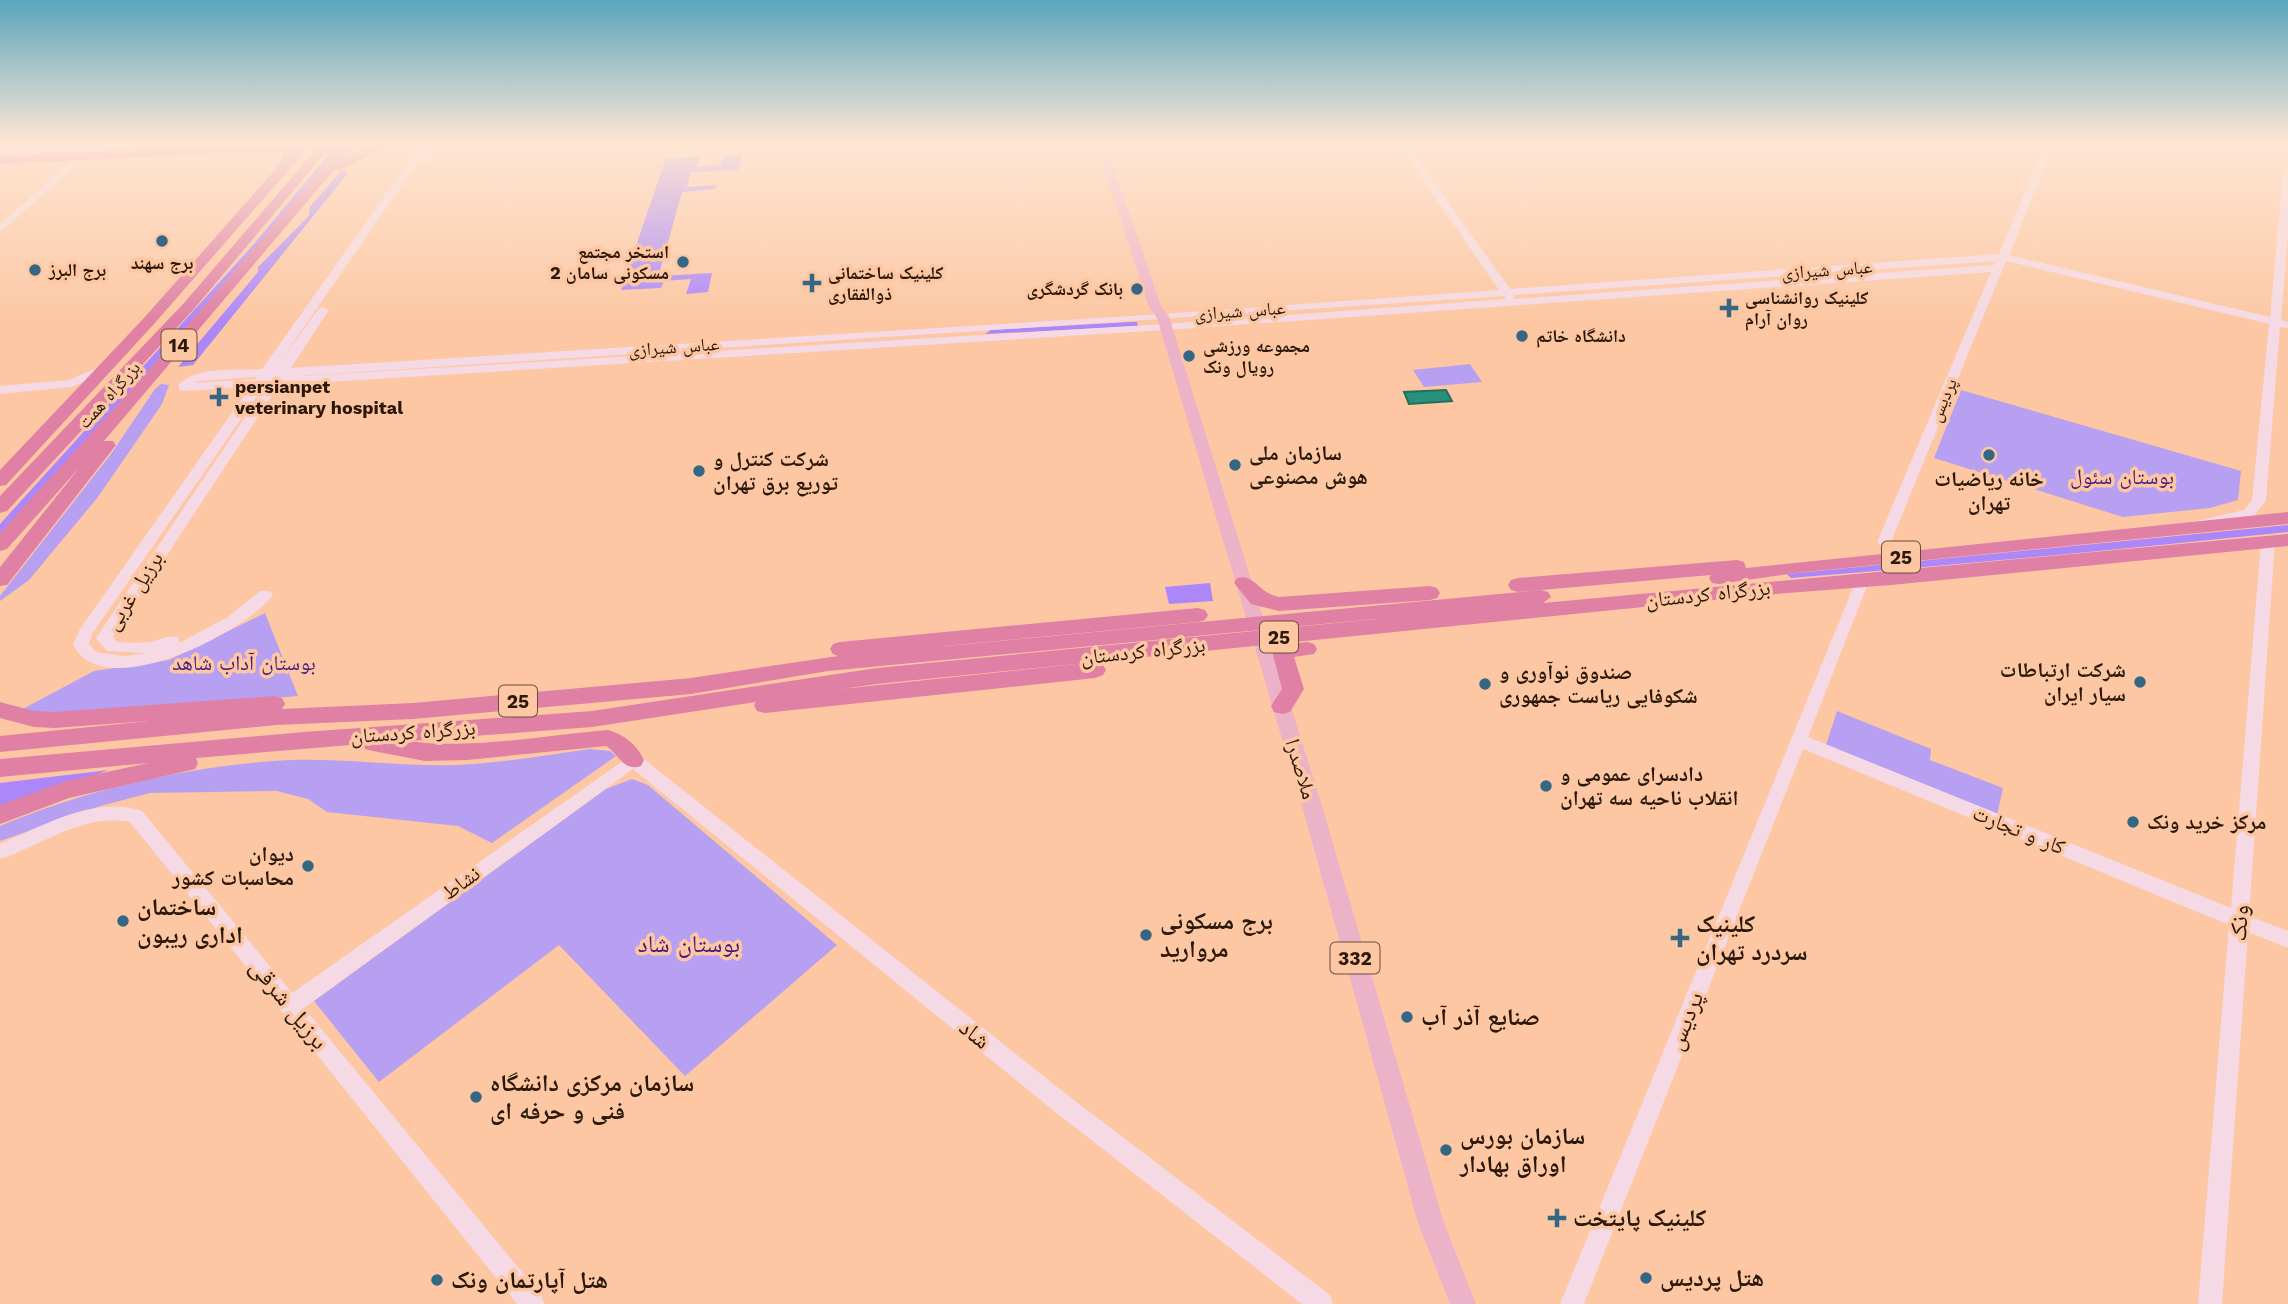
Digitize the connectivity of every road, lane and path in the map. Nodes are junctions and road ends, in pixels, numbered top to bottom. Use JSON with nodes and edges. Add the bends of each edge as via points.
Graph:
{"nodes":[{"id":1,"x":21,"y":202,"type":"edge"},
{"id":2,"x":30,"y":202,"type":"edge"},
{"id":3,"x":256,"y":202,"type":"edge"},
{"id":4,"x":275,"y":202,"type":"edge"},
{"id":5,"x":300,"y":202,"type":"edge"},
{"id":6,"x":391,"y":202,"type":"edge"},
{"id":7,"x":1120,"y":202,"type":"edge"},
{"id":8,"x":1131,"y":202,"type":"edge"},
{"id":9,"x":1443,"y":202,"type":"edge"},
{"id":10,"x":2026,"y":202,"type":"edge"},
{"id":11,"x":2285,"y":202,"type":"edge"},
{"id":12,"x":1,"y":225,"type":"edge"},
{"id":13,"x":219,"y":244,"type":"junction"},
{"id":14,"x":2001,"y":262,"type":"junction"},
{"id":15,"x":1966,"y":270,"type":"junction"},
{"id":16,"x":1992,"y":285,"type":"junction"},
{"id":17,"x":1152,"y":296,"type":"junction"},
{"id":18,"x":1510,"y":298,"type":"junction"},
{"id":19,"x":1117,"y":320,"type":"junction"},
{"id":20,"x":1164,"y":322,"type":"junction"},
{"id":21,"x":2274,"y":322,"type":"junction"},
{"id":22,"x":1140,"y":323,"type":"junction"},
{"id":23,"x":2288,"y":325,"type":"edge"},
{"id":24,"x":976,"y":333,"type":"junction"},
{"id":25,"x":159,"y":338,"type":"junction"},
{"id":26,"x":108,"y":367,"type":"junction"},
{"id":27,"x":273,"y":376,"type":"junction"},
{"id":28,"x":148,"y":380,"type":"junction"},
{"id":29,"x":257,"y":384,"type":"junction"},
{"id":30,"x":0,"y":390,"type":"edge"},
{"id":31,"x":26,"y":392,"type":"junction"},
{"id":32,"x":0,"y":398,"type":"edge"},
{"id":33,"x":3,"y":476,"type":"edge"},
{"id":34,"x":0,"y":507,"type":"edge"},
{"id":35,"x":2286,"y":518,"type":"edge"},
{"id":36,"x":2168,"y":531,"type":"junction"},
{"id":37,"x":2278,"y":541,"type":"edge"},
{"id":38,"x":1884,"y":542,"type":"dead end"},
{"id":39,"x":0,"y":545,"type":"edge"},
{"id":40,"x":1795,"y":567,"type":"junction"},
{"id":41,"x":0,"y":580,"type":"edge"},
{"id":42,"x":1861,"y":581,"type":"junction"},
{"id":43,"x":1244,"y":583,"type":"junction"},
{"id":44,"x":1408,"y":594,"type":"junction"},
{"id":45,"x":1518,"y":606,"type":"junction"},
{"id":46,"x":1253,"y":610,"type":"junction"},
{"id":47,"x":1178,"y":617,"type":"junction"},
{"id":48,"x":105,"y":636,"type":"junction"},
{"id":49,"x":1422,"y":637,"type":"junction"},
{"id":50,"x":81,"y":644,"type":"junction"},
{"id":51,"x":1036,"y":653,"type":"junction"},
{"id":52,"x":1266,"y":653,"type":"junction"},
{"id":53,"x":1185,"y":660,"type":"junction"},
{"id":54,"x":635,"y":691,"type":"junction"},
{"id":55,"x":1282,"y":706,"type":"junction"},
{"id":56,"x":0,"y":710,"type":"edge"},
{"id":57,"x":363,"y":712,"type":"junction"},
{"id":58,"x":592,"y":719,"type":"junction"},
{"id":59,"x":343,"y":738,"type":"junction"},
{"id":60,"x":304,"y":740,"type":"junction"},
{"id":61,"x":1798,"y":740,"type":"junction"},
{"id":62,"x":0,"y":744,"type":"edge"},
{"id":63,"x":633,"y":760,"type":"junction"},
{"id":64,"x":0,"y":768,"type":"edge"},
{"id":65,"x":0,"y":815,"type":"edge"},
{"id":66,"x":0,"y":852,"type":"edge"},
{"id":67,"x":2239,"y":920,"type":"junction"},
{"id":68,"x":2288,"y":940,"type":"edge"},
{"id":69,"x":290,"y":1006,"type":"junction"},
{"id":70,"x":1431,"y":1223,"type":"junction"},
{"id":71,"x":532,"y":1304,"type":"edge"},
{"id":72,"x":1321,"y":1304,"type":"edge"},
{"id":73,"x":1450,"y":1304,"type":"edge"},
{"id":74,"x":1463,"y":1304,"type":"edge"},
{"id":75,"x":1572,"y":1304,"type":"edge"},
{"id":76,"x":2210,"y":1304,"type":"edge"}],
"edges":[{"from":1,"to":12,"type":"main road"},
{"from":2,"to":12,"type":"main road"},
{"from":3,"to":13,"type":"highway"},
{"from":4,"to":25,"type":"highway","name":"بزرگراه همت","number":"14"},
{"from":5,"to":28,"type":"highway","name":"بزرگراه همت","number":"14"},
{"from":6,"to":27,"type":"main road","name":"برزیل غربی"},
{"from":7,"to":17,"type":"main road","name":"ملاصدرا","number":"332"},
{"from":8,"to":20,"type":"main road","name":"ملاصدرا","number":"332","via":[[1167,304]]},
{"from":9,"to":18,"type":"main road"},
{"from":10,"to":14,"type":"main road","name":"پردیس"},
{"from":11,"to":21,"type":"main road"},
{"from":13,"to":25,"type":"highway","via":[[175,306]]},
{"from":13,"to":26,"type":"highway"},
{"from":14,"to":15,"type":"main road","name":"عباس شیرازی"},
{"from":14,"to":16,"type":"main road","name":"پردیس"},
{"from":14,"to":18,"type":"main road","name":"عباس شیرازی"},
{"from":14,"to":21,"type":"main road","name":"عباس شیرازی"},
{"from":15,"to":16,"type":"main road","via":[[1986,276]]},
{"from":15,"to":18,"type":"main road","name":"عباس شیرازی"},
{"from":16,"to":38,"type":"main road","name":"پردیس"},
{"from":17,"to":19,"type":"main road","via":[[1141,309]]},
{"from":17,"to":20,"type":"main road","name":"ملاصدرا","number":"332"},
{"from":18,"to":20,"type":"main road","name":"عباس شیرازی"},
{"from":19,"to":22,"type":"main road","name":"عباس شیرازی"},
{"from":19,"to":24,"type":"main road","name":"عباس شیرازی"},
{"from":20,"to":22,"type":"main road","name":"عباس شیرازی"},
{"from":20,"to":43,"type":"main road","name":"ملاصدرا","number":"332"},
{"from":21,"to":23,"type":"main road","name":"عباس شیرازی"},
{"from":21,"to":36,"type":"main road","via":[[2258,506],[2249,513]]},
{"from":22,"to":24,"type":"main road","name":"عباس شیرازی"},
{"from":24,"to":27,"type":"main road","name":"عباس شیرازی"},
{"from":25,"to":34,"type":"highway","name":"بزرگراه همت","number":"14"},
{"from":26,"to":31,"type":"main road","via":[[71,383]]},
{"from":26,"to":33,"type":"highway"},
{"from":27,"to":29,"type":"main road","name":"برزیل غربی"},
{"from":27,"to":29,"type":"main road","name":"عباس شیرازی","via":[[199,377],[183,387]]},
{"from":27,"to":48,"type":"main road","name":"برزیل غربی"},
{"from":28,"to":39,"type":"highway","name":"بزرگراه همت","number":"14"},
{"from":28,"to":41,"type":"highway","via":[[121,426]]},
{"from":29,"to":50,"type":"main road","name":"برزیل غربی"},
{"from":30,"to":31,"type":"main road"},
{"from":31,"to":32,"type":"main road"},
{"from":35,"to":36,"type":"highway","name":"بزرگراه کردستان","number":"25"},
{"from":36,"to":40,"type":"highway","name":"بزرگراه کردستان","number":"25"},
{"from":37,"to":42,"type":"highway","name":"بزرگراه کردستان","number":"25"},
{"from":37,"to":67,"type":"main road","name":"ونک"},
{"from":40,"to":44,"type":"highway","via":[[1743,565]]},
{"from":40,"to":45,"type":"highway","name":"بزرگراه کردستان","number":"25"},
{"from":42,"to":45,"type":"highway","name":"بزرگراه کردستان","number":"25"},
{"from":42,"to":49,"type":"highway","via":[[1786,599]]},
{"from":42,"to":61,"type":"main road","name":"پردیس"},
{"from":43,"to":44,"type":"highway","via":[[1258,599],[1279,604]]},
{"from":43,"to":46,"type":"main road","name":"ملاصدرا","number":"332"},
{"from":44,"to":49,"type":"highway","via":[[1396,604],[1398,619],[1410,633]]},
{"from":45,"to":51,"type":"highway","name":"بزرگراه کردستان","number":"25"},
{"from":46,"to":47,"type":"highway"},
{"from":46,"to":52,"type":"main road","name":"ملاصدرا","number":"332"},
{"from":47,"to":53,"type":"highway","via":[[1191,624],[1201,641],[1198,653]]},
{"from":47,"to":54,"type":"highway","via":[[834,650]]},
{"from":48,"to":50,"type":"main road"},
{"from":48,"to":50,"type":"main road","name":"برزیل غربی","via":[[113,647],[162,646],[265,595],[253,608],[192,643],[154,658],[97,660]]},
{"from":49,"to":55,"type":"highway","via":[[1282,651],[1293,689]]},
{"from":51,"to":54,"type":"highway","name":"بزرگراه کردستان","number":"25","via":[[828,664]]},
{"from":51,"to":58,"type":"highway","name":"بزرگراه کردستان","number":"25"},
{"from":52,"to":53,"type":"highway"},
{"from":52,"to":55,"type":"main road","name":"ملاصدرا","number":"332"},
{"from":53,"to":58,"type":"highway","via":[[718,710]]},
{"from":54,"to":57,"type":"highway","name":"بزرگراه کردستان","number":"25"},
{"from":55,"to":70,"type":"main road","name":"ملاصدرا","number":"332"},
{"from":56,"to":57,"type":"highway","via":[[55,720],[288,704]]},
{"from":57,"to":62,"type":"highway","name":"بزرگراه کردستان","number":"25"},
{"from":58,"to":59,"type":"highway","name":"بزرگراه کردستان","number":"25"},
{"from":59,"to":60,"type":"highway","name":"بزرگراه کردستان","number":"25"},
{"from":59,"to":63,"type":"highway","via":[[425,752],[608,738]]},
{"from":60,"to":64,"type":"highway","name":"بزرگراه کردستان","number":"25"},
{"from":60,"to":65,"type":"highway","via":[[260,754],[101,781]]},
{"from":61,"to":67,"type":"main road","name":"کار و تجارت"},
{"from":61,"to":75,"type":"main road","name":"پردیس"},
{"from":63,"to":69,"type":"main road","name":"نشاط"},
{"from":63,"to":72,"type":"main road","name":"شاد","via":[[1062,1104]]},
{"from":66,"to":69,"type":"main road","name":"برزیل شرقی","via":[[93,816],[117,811],[136,816]]},
{"from":67,"to":68,"type":"main road","name":"کار و تجارت"},
{"from":67,"to":76,"type":"main road","name":"ونک"},
{"from":69,"to":71,"type":"main road","name":"برزیل شرقی"},
{"from":70,"to":73,"type":"main road","name":"ملاصدرا","number":"332"},
{"from":70,"to":74,"type":"main road","name":"ملاصدرا","number":"332"}]}
